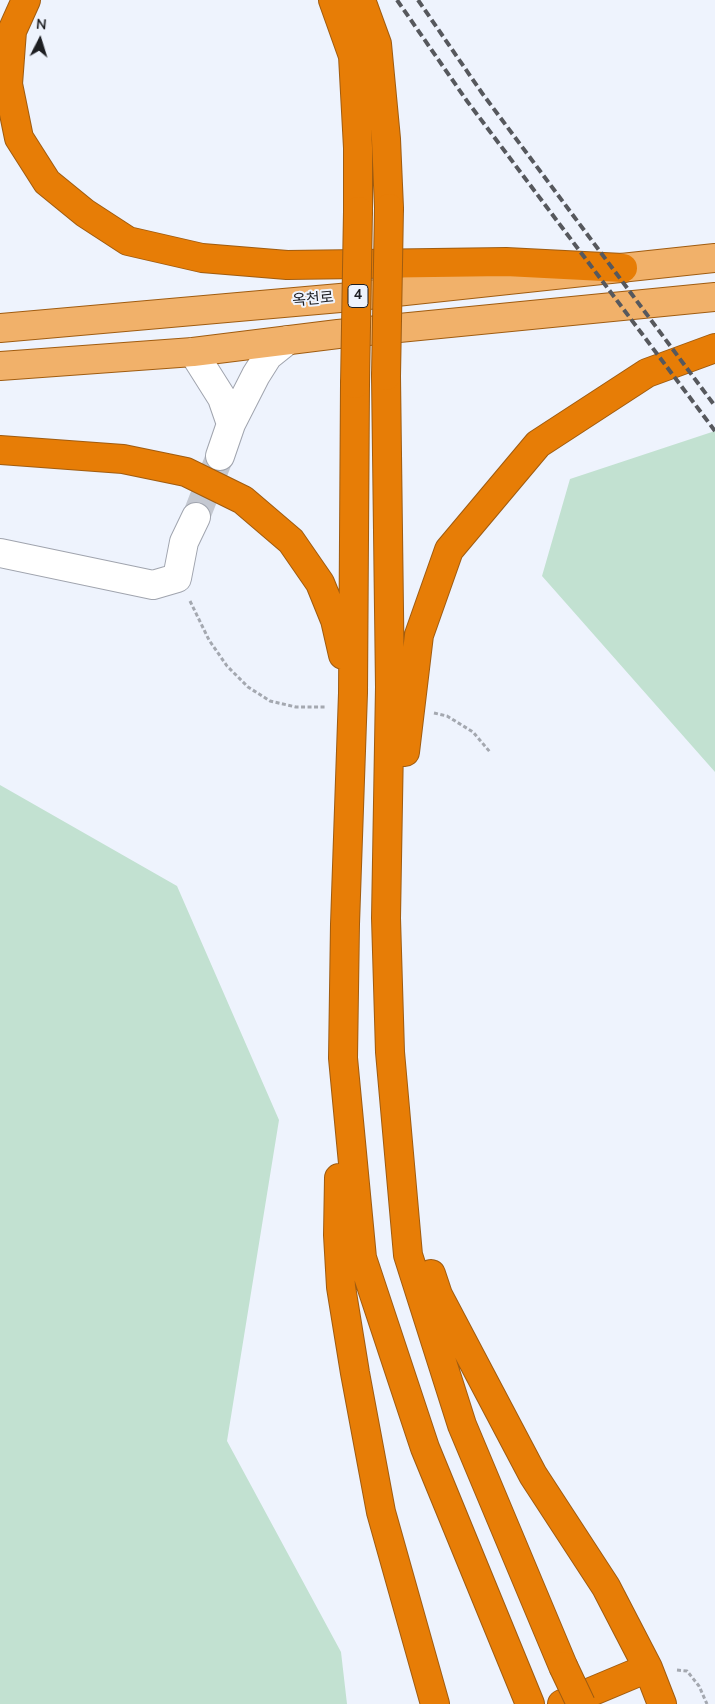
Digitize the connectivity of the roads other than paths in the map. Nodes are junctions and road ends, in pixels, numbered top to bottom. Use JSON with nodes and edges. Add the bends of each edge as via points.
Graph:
{"nodes":[{"id":1,"x":26,"y":0,"type":"edge"},
{"id":2,"x":333,"y":0,"type":"edge"},
{"id":3,"x":361,"y":0,"type":"edge"},
{"id":4,"x":715,"y":258,"type":"edge"},
{"id":5,"x":623,"y":268,"type":"junction"},
{"id":6,"x":715,"y":297,"type":"edge"},
{"id":7,"x":0,"y":328,"type":"edge"},
{"id":8,"x":288,"y":340,"type":"junction"},
{"id":9,"x":715,"y":348,"type":"edge"},
{"id":10,"x":193,"y":352,"type":"junction"},
{"id":11,"x":0,"y":366,"type":"edge"},
{"id":12,"x":231,"y":424,"type":"junction"},
{"id":13,"x":0,"y":450,"type":"edge"},
{"id":14,"x":220,"y":456,"type":"tunnel mouth"},
{"id":15,"x":196,"y":517,"type":"tunnel mouth"},
{"id":16,"x":0,"y":553,"type":"edge"},
{"id":17,"x":342,"y":700,"type":"junction"},
{"id":18,"x":386,"y":918,"type":"junction"},
{"id":19,"x":349,"y":1125,"type":"junction"},
{"id":20,"x":402,"y":1186,"type":"junction"},
{"id":21,"x":648,"y":1668,"type":"junction"},
{"id":22,"x":527,"y":1697,"type":"edge"},
{"id":23,"x":435,"y":1704,"type":"edge"},
{"id":24,"x":562,"y":1704,"type":"edge"},
{"id":25,"x":581,"y":1704,"type":"edge"},
{"id":26,"x":662,"y":1704,"type":"edge"}],
"edges":[{"from":1,"to":5,"type":"highway","via":[[12,31],[8,84],[19,138],[47,182],[85,213],[128,241],[202,258],[287,265],[506,262]]},
{"from":2,"to":17,"type":"highway","bridge":true,"via":[[352,56],[358,148],[355,384]]},
{"from":3,"to":18,"type":"highway","bridge":true,"via":[[377,44],[389,208],[386,376],[390,687]]},
{"from":4,"to":5,"type":"main road","name":"옥천로","number":"4"},
{"from":5,"to":7,"type":"main road","name":"옥천로","number":"4","via":[[350,297]]},
{"from":6,"to":8,"type":"main road"},
{"from":8,"to":10,"type":"main road"},
{"from":8,"to":12,"type":"street","via":[[268,356]]},
{"from":9,"to":18,"type":"highway","via":[[647,373],[538,444],[449,550],[419,635]]},
{"from":10,"to":11,"type":"main road"},
{"from":10,"to":12,"type":"street","via":[[222,398]]},
{"from":12,"to":14,"type":"street"},
{"from":13,"to":17,"type":"highway","via":[[124,459],[186,472],[243,500],[291,541],[320,583],[335,620]]},
{"from":15,"to":16,"type":"street","via":[[184,542],[177,578],[153,585]]},
{"from":17,"to":19,"type":"highway","via":[[346,915],[343,1058]]},
{"from":18,"to":20,"type":"highway","via":[[390,1052]]},
{"from":19,"to":22,"type":"highway","via":[[362,1258],[425,1448]]},
{"from":19,"to":23,"type":"highway","via":[[339,1163],[341,1287],[381,1512]]},
{"from":20,"to":21,"type":"highway","via":[[438,1295],[533,1475],[606,1588]]},
{"from":20,"to":25,"type":"highway","bridge":true,"via":[[408,1255],[462,1425]]},
{"from":21,"to":24,"type":"highway"},
{"from":21,"to":26,"type":"highway"}]}
